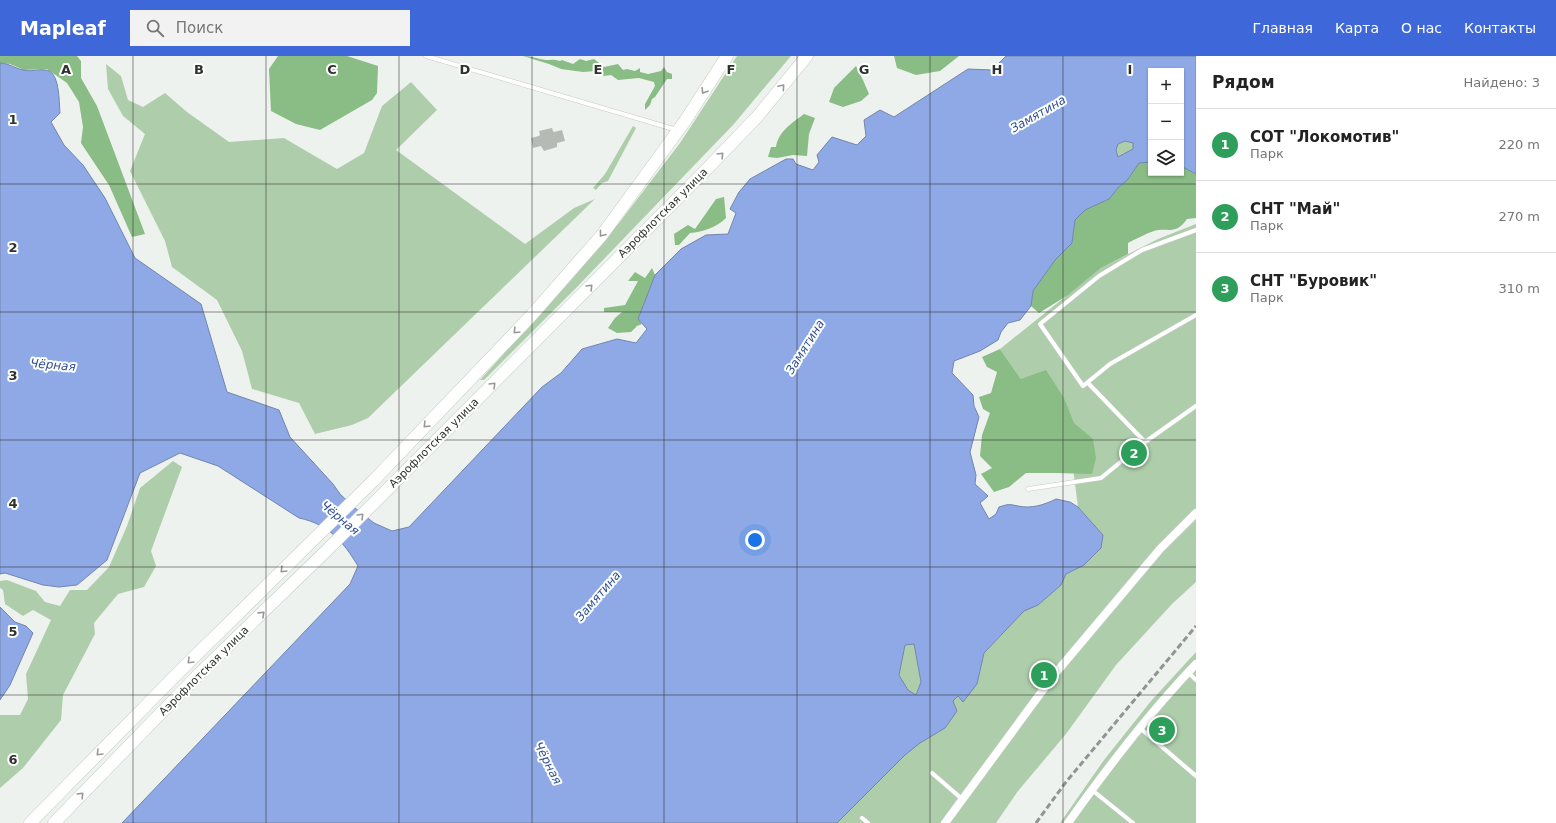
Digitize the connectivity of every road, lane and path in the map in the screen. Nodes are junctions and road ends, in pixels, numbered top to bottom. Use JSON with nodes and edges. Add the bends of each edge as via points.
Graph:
{"nodes":[{"id":1,"x":426,"y":56,"type":"edge"},
{"id":2,"x":727,"y":56,"type":"edge"},
{"id":3,"x":808,"y":56,"type":"edge"},
{"id":4,"x":679,"y":130,"type":"junction"},
{"id":5,"x":1196,"y":230,"type":"edge"},
{"id":6,"x":1196,"y":316,"type":"edge"},
{"id":7,"x":1088,"y":382,"type":"junction"},
{"id":8,"x":1196,"y":406,"type":"edge"},
{"id":9,"x":1146,"y":442,"type":"junction"},
{"id":10,"x":1028,"y":489,"type":"dead end"},
{"id":11,"x":1196,"y":513,"type":"edge"},
{"id":12,"x":1196,"y":664,"type":"edge"},
{"id":13,"x":1188,"y":672,"type":"junction"},
{"id":14,"x":1196,"y":680,"type":"edge"},
{"id":15,"x":1140,"y":728,"type":"junction"},
{"id":16,"x":932,"y":773,"type":"dead end"},
{"id":17,"x":1196,"y":776,"type":"edge"},
{"id":18,"x":1092,"y":790,"type":"junction"},
{"id":19,"x":963,"y":799,"type":"junction"},
{"id":20,"x":862,"y":818,"type":"dead end"},
{"id":21,"x":30,"y":823,"type":"edge"},
{"id":22,"x":54,"y":823,"type":"edge"},
{"id":23,"x":868,"y":823,"type":"edge"},
{"id":24,"x":945,"y":823,"type":"edge"},
{"id":25,"x":1068,"y":823,"type":"edge"},
{"id":26,"x":1133,"y":823,"type":"edge"}],
"edges":[{"from":1,"to":4,"type":"lane"},
{"from":2,"to":4,"type":"main road","name":"Аэрофлотская улица","one_way":true},
{"from":22,"to":3,"type":"main road","name":"Аэрофлотская улица","one_way":true,"via":[[199,674],[324,553],[704,172],[757,117]]},
{"from":4,"to":21,"type":"main road","name":"Аэрофлотская улица","one_way":true,"via":[[602,235],[535,311],[373,481]]},
{"from":5,"to":7,"type":"lane","via":[[1142,250],[1099,276],[1040,324],[1083,386]]},
{"from":6,"to":7,"type":"lane","via":[[1110,364]]},
{"from":7,"to":9,"type":"lane"},
{"from":8,"to":9,"type":"lane"},
{"from":9,"to":10,"type":"lane","via":[[1101,478]]},
{"from":11,"to":19,"type":"street","via":[[1160,549],[1054,675]]},
{"from":12,"to":13,"type":"street"},
{"from":13,"to":14,"type":"lane"},
{"from":13,"to":15,"type":"street"},
{"from":15,"to":17,"type":"lane"},
{"from":15,"to":18,"type":"street"},
{"from":16,"to":19,"type":"lane"},
{"from":18,"to":25,"type":"street"},
{"from":18,"to":26,"type":"lane"},
{"from":19,"to":24,"type":"street"},
{"from":20,"to":23,"type":"lane"}]}
